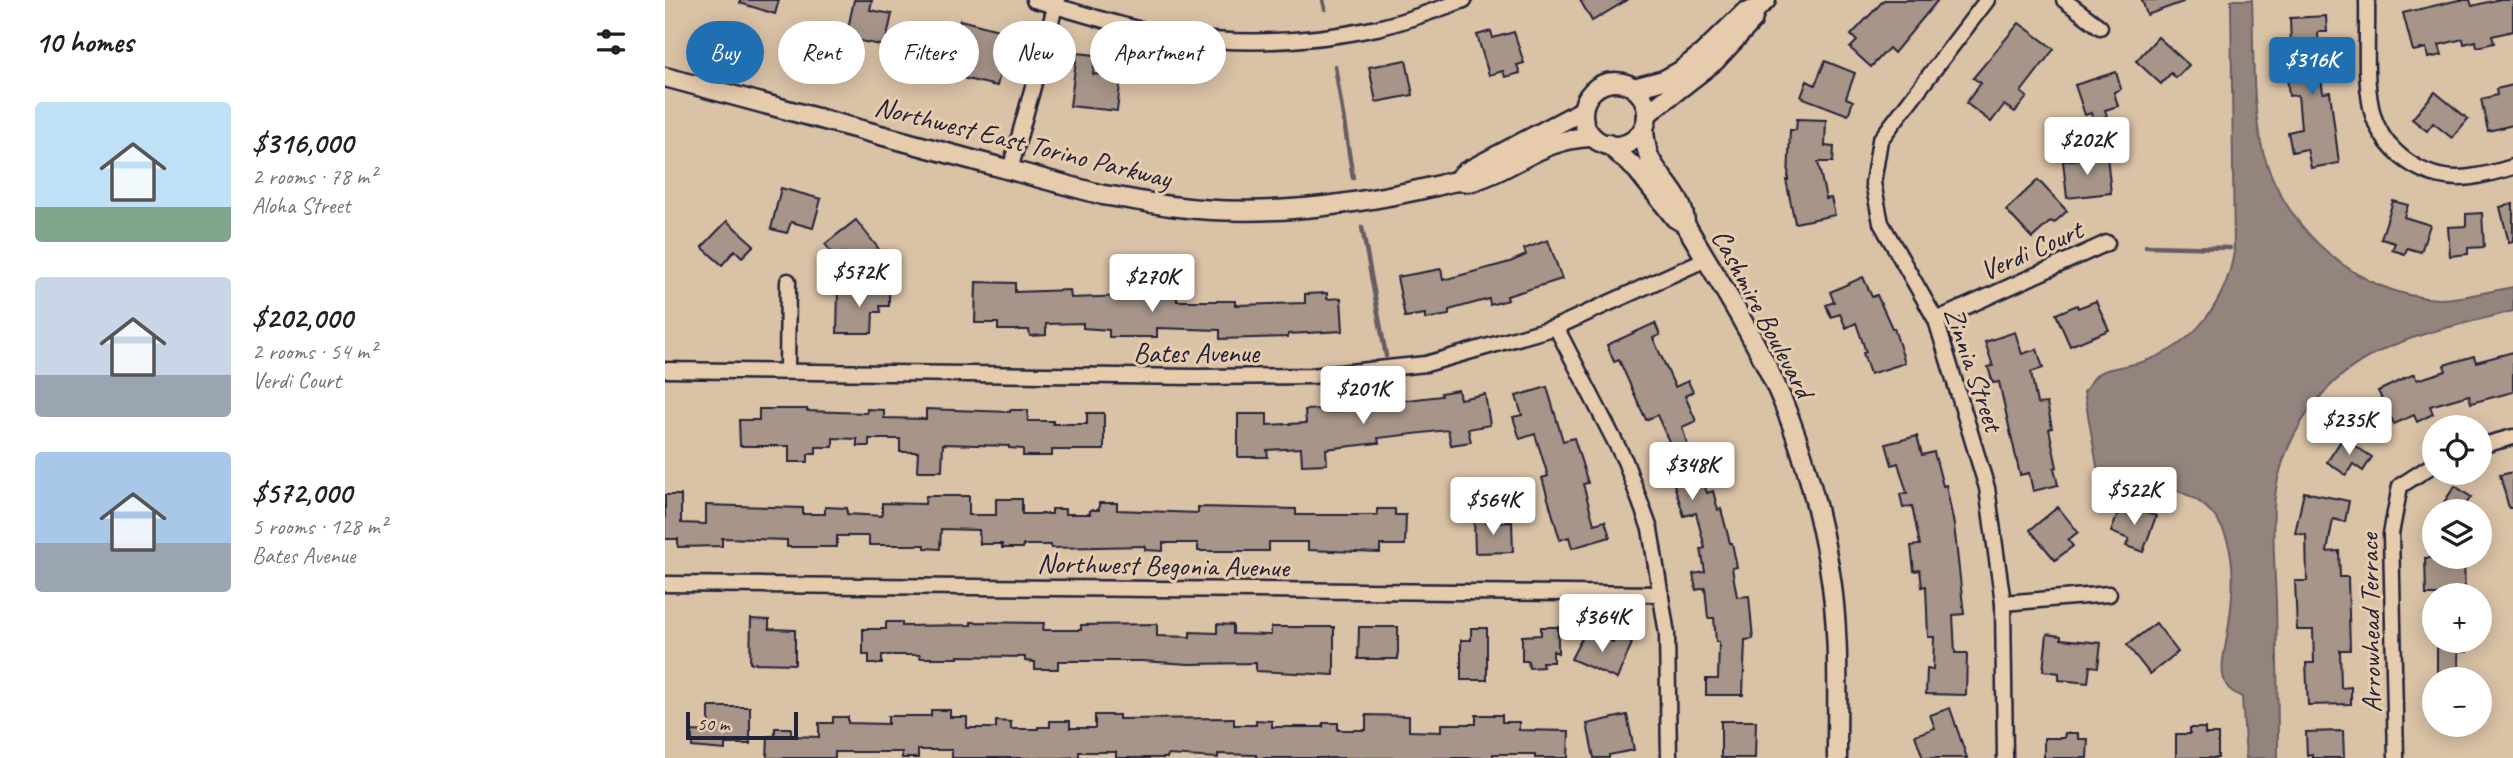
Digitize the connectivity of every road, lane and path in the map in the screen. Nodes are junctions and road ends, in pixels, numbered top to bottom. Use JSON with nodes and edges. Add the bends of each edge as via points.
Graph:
{"nodes":[{"id":1,"x":1034,"y":0,"type":"edge"},
{"id":2,"x":1464,"y":0,"type":"edge"},
{"id":3,"x":1987,"y":0,"type":"edge"},
{"id":4,"x":2064,"y":0,"type":"edge"},
{"id":5,"x":2367,"y":0,"type":"edge"},
{"id":6,"x":1056,"y":3,"type":"edge"},
{"id":7,"x":1761,"y":5,"type":"edge"},
{"id":8,"x":2100,"y":27,"type":"dead end"},
{"id":9,"x":665,"y":77,"type":"edge"},
{"id":10,"x":1634,"y":88,"type":"junction"},
{"id":11,"x":1582,"y":111,"type":"junction"},
{"id":12,"x":1645,"y":123,"type":"junction"},
{"id":13,"x":1599,"y":141,"type":"junction"},
{"id":14,"x":2513,"y":167,"type":"edge"},
{"id":15,"x":1010,"y":170,"type":"junction"},
{"id":16,"x":1456,"y":181,"type":"junction"},
{"id":17,"x":1685,"y":223,"type":"junction"},
{"id":18,"x":2107,"y":243,"type":"dead end"},
{"id":19,"x":1706,"y":259,"type":"junction"},
{"id":20,"x":788,"y":281,"type":"dead end"},
{"id":21,"x":1936,"y":320,"type":"junction"},
{"id":22,"x":1556,"y":327,"type":"junction"},
{"id":23,"x":665,"y":370,"type":"edge"},
{"id":24,"x":787,"y":370,"type":"junction"},
{"id":25,"x":2513,"y":437,"type":"edge"},
{"id":26,"x":2492,"y":443,"type":"edge"},
{"id":27,"x":2422,"y":472,"type":"edge"},
{"id":28,"x":665,"y":584,"type":"edge"},
{"id":29,"x":1661,"y":594,"type":"junction"},
{"id":30,"x":2109,"y":594,"type":"dead end"},
{"id":31,"x":2003,"y":603,"type":"junction"},
{"id":32,"x":1669,"y":758,"type":"edge"},
{"id":33,"x":1837,"y":758,"type":"edge"},
{"id":34,"x":2005,"y":758,"type":"edge"},
{"id":35,"x":2396,"y":758,"type":"edge"}],
"edges":[{"from":1,"to":6,"type":"street"},
{"from":2,"to":6,"type":"street","via":[[1380,27],[1292,40],[1179,37],[1129,27]]},
{"from":3,"to":21,"type":"street","name":"Zinnia Street","via":[[1880,140],[1873,183],[1881,223]]},
{"from":4,"to":8,"type":"street"},
{"from":5,"to":14,"type":"street","via":[[2371,108],[2381,134],[2397,155],[2420,170],[2444,176],[2471,177]]},
{"from":6,"to":15,"type":"street"},
{"from":7,"to":10,"type":"street","via":[[1745,12],[1690,64],[1664,80]]},
{"from":7,"to":12,"type":"street","via":[[1715,61]]},
{"from":9,"to":15,"type":"street","name":"Northwest East Torino Parkway"},
{"from":10,"to":11,"type":"street","via":[[1602,83],[1588,95]]},
{"from":10,"to":12,"type":"street","via":[[1644,103]]},
{"from":11,"to":13,"type":"street","via":[[1586,131]]},
{"from":11,"to":16,"type":"street","name":"Northwest East Torino Parkway"},
{"from":12,"to":13,"type":"street","via":[[1629,144]]},
{"from":12,"to":17,"type":"street","name":"Cashmire Boulevard","via":[[1646,148],[1685,213]]},
{"from":13,"to":16,"type":"street","name":"Northwest East Torino Parkway","via":[[1560,141],[1469,183]]},
{"from":13,"to":17,"type":"street","name":"Cashmire Boulevard","via":[[1637,170],[1675,218]]},
{"from":15,"to":16,"type":"street","name":"Northwest East Torino Parkway","via":[[1103,195],[1220,209],[1320,207]]},
{"from":17,"to":19,"type":"street","name":"Cashmire Boulevard"},
{"from":18,"to":21,"type":"street","name":"Verdi Court"},
{"from":19,"to":22,"type":"street","name":"Bates Avenue"},
{"from":19,"to":33,"type":"street","name":"Cashmire Boulevard","via":[[1767,368],[1793,426],[1812,492],[1829,567],[1837,646]]},
{"from":20,"to":24,"type":"street"},
{"from":21,"to":31,"type":"street","name":"Zinnia Street","via":[[1987,488]]},
{"from":22,"to":24,"type":"street","name":"Bates Avenue","via":[[1426,364],[1311,376]]},
{"from":22,"to":29,"type":"street","via":[[1625,461],[1650,529]]},
{"from":23,"to":24,"type":"street","name":"Bates Avenue"},
{"from":25,"to":26,"type":"street"},
{"from":27,"to":35,"type":"street","name":"Arrowhead Terrace","via":[[2400,486],[2391,534]]},
{"from":28,"to":29,"type":"street","name":"Northwest Begonia Avenue"},
{"from":29,"to":32,"type":"street","via":[[1669,674]]},
{"from":30,"to":31,"type":"street"},
{"from":31,"to":34,"type":"street","name":"Zinnia Street"}]}
